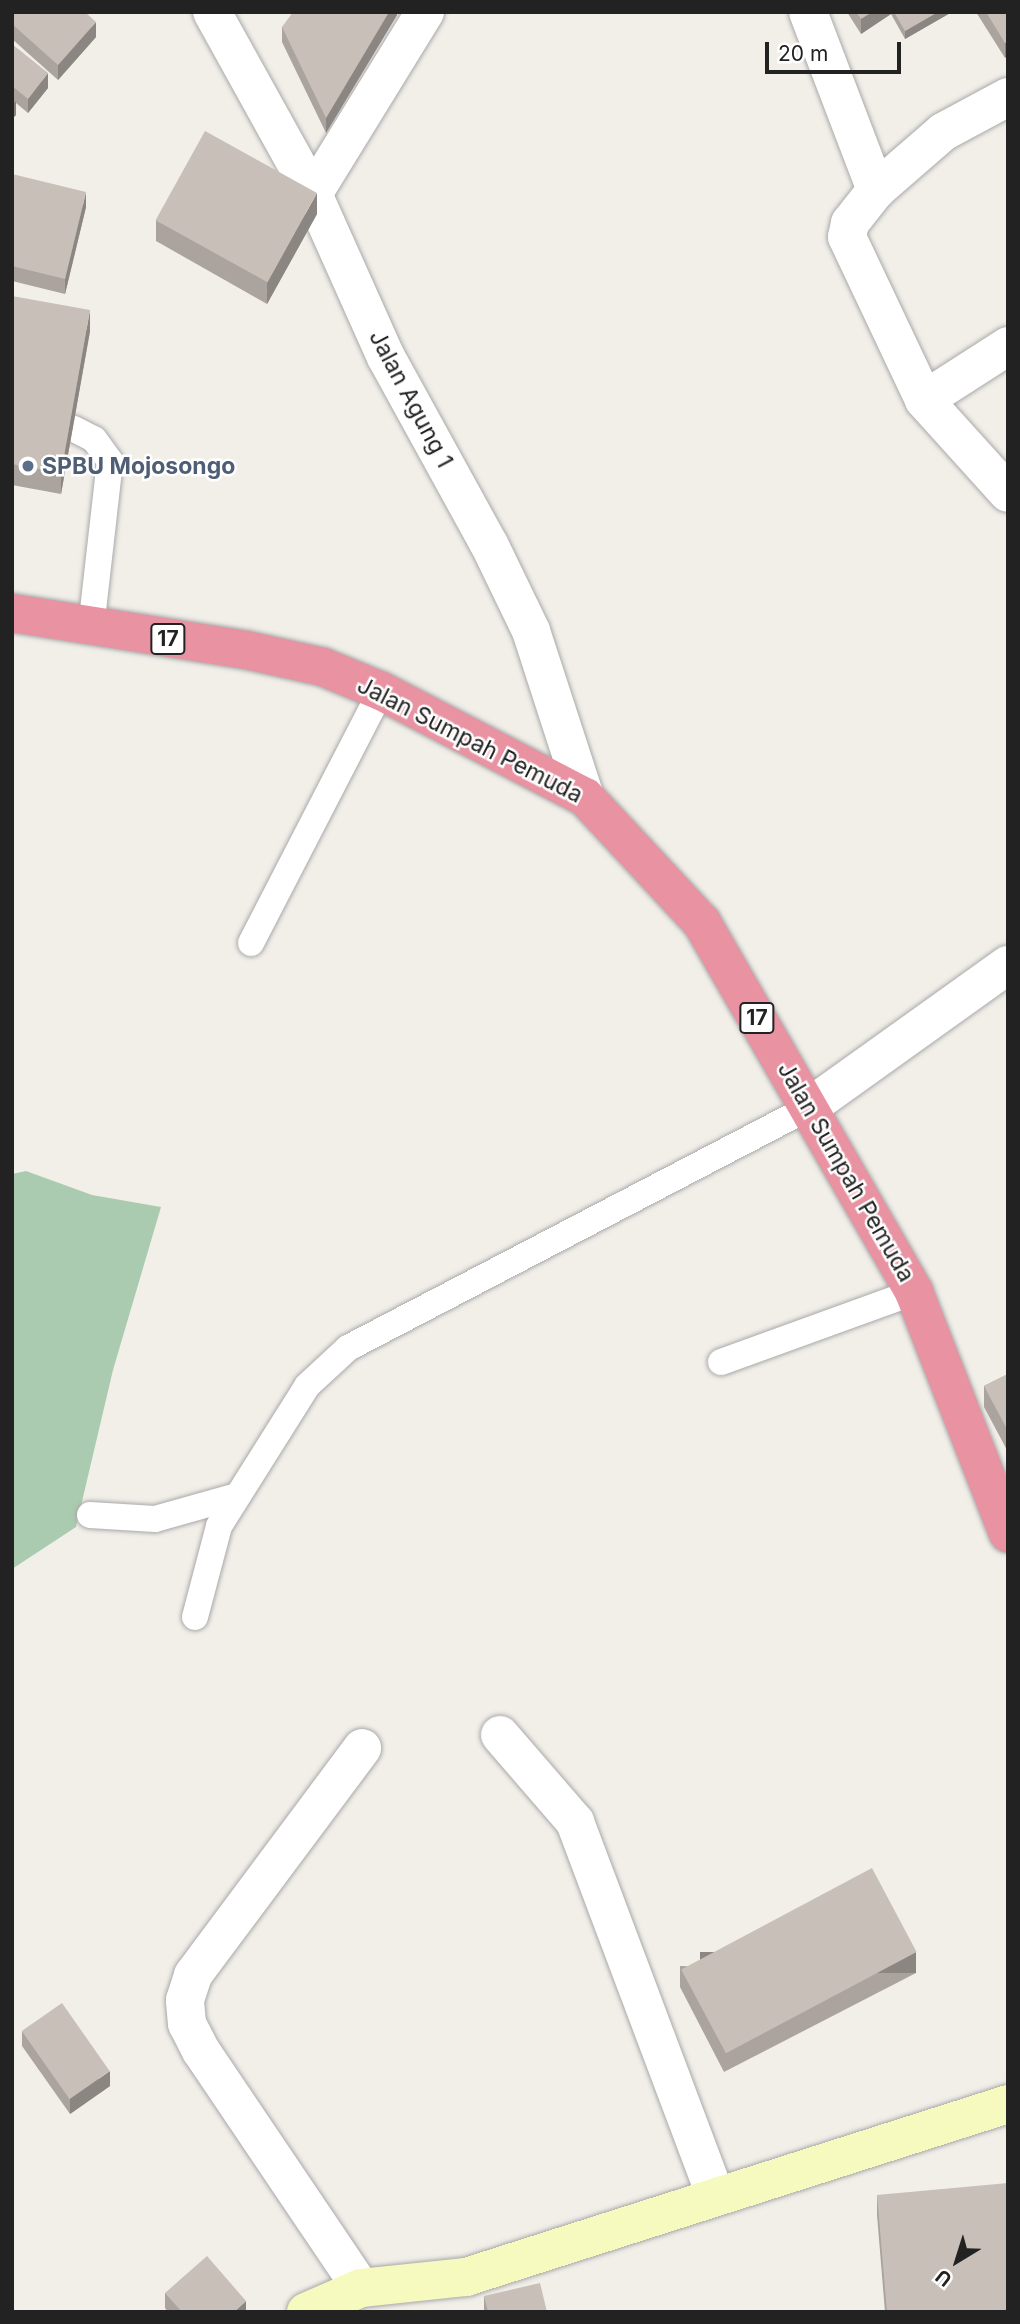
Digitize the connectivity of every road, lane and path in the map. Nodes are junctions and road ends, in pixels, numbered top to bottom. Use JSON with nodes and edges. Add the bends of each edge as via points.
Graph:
{"nodes":[{"id":1,"x":212,"y":12,"type":"edge"},
{"id":2,"x":425,"y":12,"type":"edge"},
{"id":3,"x":808,"y":12,"type":"edge"},
{"id":4,"x":1008,"y":97,"type":"edge"},
{"id":5,"x":876,"y":190,"type":"junction"},
{"id":6,"x":313,"y":194,"type":"junction"},
{"id":7,"x":1008,"y":346,"type":"edge"},
{"id":8,"x":924,"y":400,"type":"junction"},
{"id":9,"x":74,"y":429,"type":"edge"},
{"id":10,"x":1008,"y":492,"type":"edge"},
{"id":11,"x":13,"y":618,"type":"edge"},
{"id":12,"x":91,"y":628,"type":"junction"},
{"id":13,"x":382,"y":691,"type":"junction"},
{"id":14,"x":585,"y":797,"type":"junction"},
{"id":15,"x":251,"y":943,"type":"dead end"},
{"id":16,"x":1008,"y":965,"type":"edge"},
{"id":17,"x":808,"y":1108,"type":"junction"},
{"id":18,"x":914,"y":1292,"type":"junction"},
{"id":19,"x":721,"y":1363,"type":"dead end"},
{"id":20,"x":237,"y":1496,"type":"junction"},
{"id":21,"x":90,"y":1515,"type":"dead end"},
{"id":22,"x":1008,"y":1533,"type":"edge"},
{"id":23,"x":195,"y":1618,"type":"dead end"},
{"id":24,"x":500,"y":1735,"type":"dead end"},
{"id":25,"x":362,"y":1748,"type":"dead end"},
{"id":26,"x":1008,"y":2104,"type":"edge"},
{"id":27,"x":715,"y":2194,"type":"junction"},
{"id":28,"x":361,"y":2288,"type":"junction"},
{"id":29,"x":306,"y":2312,"type":"edge"}],
"edges":[{"from":1,"to":6,"type":"street","name":"Jalan Agung 1"},
{"from":2,"to":6,"type":"street"},
{"from":3,"to":5,"type":"street"},
{"from":4,"to":5,"type":"street","via":[[943,132]]},
{"from":5,"to":8,"type":"street","via":[[850,223],[847,237]]},
{"from":6,"to":14,"type":"street","name":"Jalan Agung 1","via":[[386,357],[489,544],[531,631]]},
{"from":7,"to":8,"type":"street"},
{"from":8,"to":10,"type":"street"},
{"from":9,"to":12,"type":"lane","via":[[93,439],[110,461]]},
{"from":11,"to":12,"type":"highway","name":"Jalan Sumpah Pemuda","number":"17"},
{"from":12,"to":13,"type":"highway","name":"Jalan Sumpah Pemuda","number":"17","via":[[246,650],[323,667]]},
{"from":13,"to":14,"type":"highway","name":"Jalan Sumpah Pemuda","number":"17"},
{"from":13,"to":15,"type":"lane"},
{"from":14,"to":17,"type":"highway","name":"Jalan Sumpah Pemuda","number":"17","via":[[702,923]]},
{"from":16,"to":17,"type":"street"},
{"from":17,"to":18,"type":"highway","name":"Jalan Sumpah Pemuda","number":"17"},
{"from":17,"to":20,"type":"lane","via":[[348,1348],[307,1386]]},
{"from":18,"to":19,"type":"lane"},
{"from":18,"to":22,"type":"highway","name":"Jalan Sumpah Pemuda","number":"17"},
{"from":20,"to":21,"type":"lane","via":[[155,1520]]},
{"from":20,"to":23,"type":"lane","via":[[219,1526]]},
{"from":24,"to":27,"type":"street","via":[[575,1822]]},
{"from":25,"to":28,"type":"street","via":[[193,1975],[186,2000],[187,2024],[201,2052]]},
{"from":26,"to":27,"type":"street"},
{"from":27,"to":28,"type":"street","via":[[466,2277]]},
{"from":28,"to":29,"type":"street"}]}
